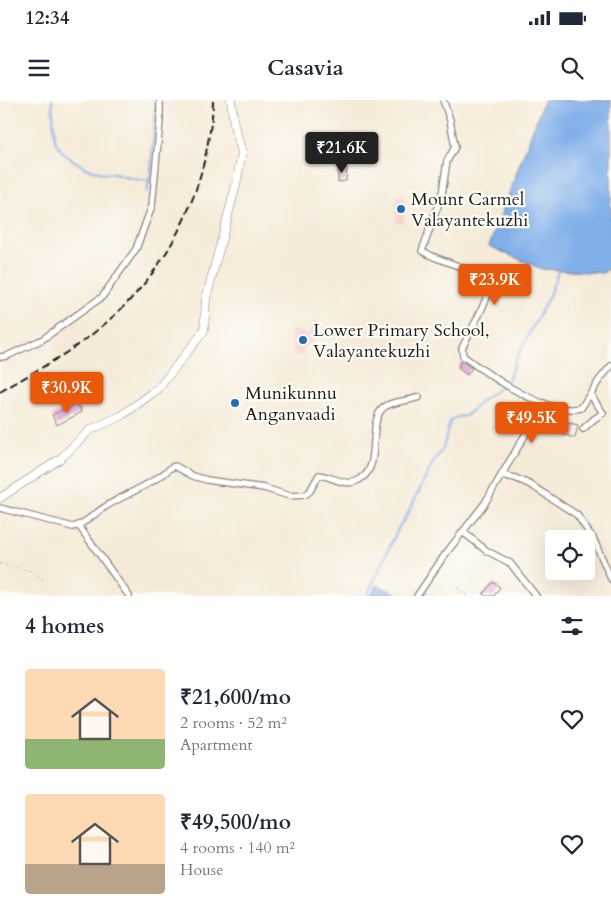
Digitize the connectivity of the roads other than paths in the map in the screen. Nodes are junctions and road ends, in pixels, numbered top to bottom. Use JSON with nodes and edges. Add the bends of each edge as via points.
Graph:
{"nodes":[{"id":1,"x":160,"y":100,"type":"edge"},
{"id":2,"x":232,"y":100,"type":"edge"},
{"id":3,"x":443,"y":100,"type":"edge"},
{"id":4,"x":0,"y":357,"type":"edge"},
{"id":5,"x":611,"y":366,"type":"edge"},
{"id":6,"x":590,"y":394,"type":"junction"},
{"id":7,"x":419,"y":397,"type":"dead end"},
{"id":8,"x":544,"y":403,"type":"junction"},
{"id":9,"x":583,"y":430,"type":"dead end"},
{"id":10,"x":502,"y":475,"type":"junction"},
{"id":11,"x":0,"y":498,"type":"edge"},
{"id":12,"x":0,"y":508,"type":"edge"},
{"id":13,"x":79,"y":526,"type":"junction"},
{"id":14,"x":464,"y":532,"type":"junction"},
{"id":15,"x":611,"y":579,"type":"edge"},
{"id":16,"x":129,"y":596,"type":"edge"},
{"id":17,"x":417,"y":596,"type":"edge"},
{"id":18,"x":536,"y":596,"type":"edge"}],
"edges":[{"from":1,"to":4,"type":"street","via":[[152,206],[136,249],[102,297],[43,339]]},
{"from":2,"to":11,"type":"main road","via":[[234,125],[242,152],[206,299],[204,331],[158,389],[121,416],[90,430],[60,459]]},
{"from":3,"to":8,"type":"street","via":[[455,147],[447,161],[442,194],[422,251],[488,277],[492,286],[462,348],[463,356],[490,375]]},
{"from":5,"to":6,"type":"street"},
{"from":6,"to":8,"type":"street","via":[[581,408],[571,411]]},
{"from":6,"to":9,"type":"street","via":[[603,413]]},
{"from":7,"to":13,"type":"street","via":[[383,409],[375,426],[373,459],[362,477],[354,482],[319,475],[305,495],[290,496],[264,488],[207,480],[175,466]]},
{"from":8,"to":10,"type":"street"},
{"from":10,"to":14,"type":"street"},
{"from":10,"to":15,"type":"street","via":[[532,485],[578,515],[594,540]]},
{"from":12,"to":13,"type":"street","via":[[66,526]]},
{"from":13,"to":16,"type":"street"},
{"from":14,"to":17,"type":"street"},
{"from":14,"to":18,"type":"street","via":[[510,564]]}]}
